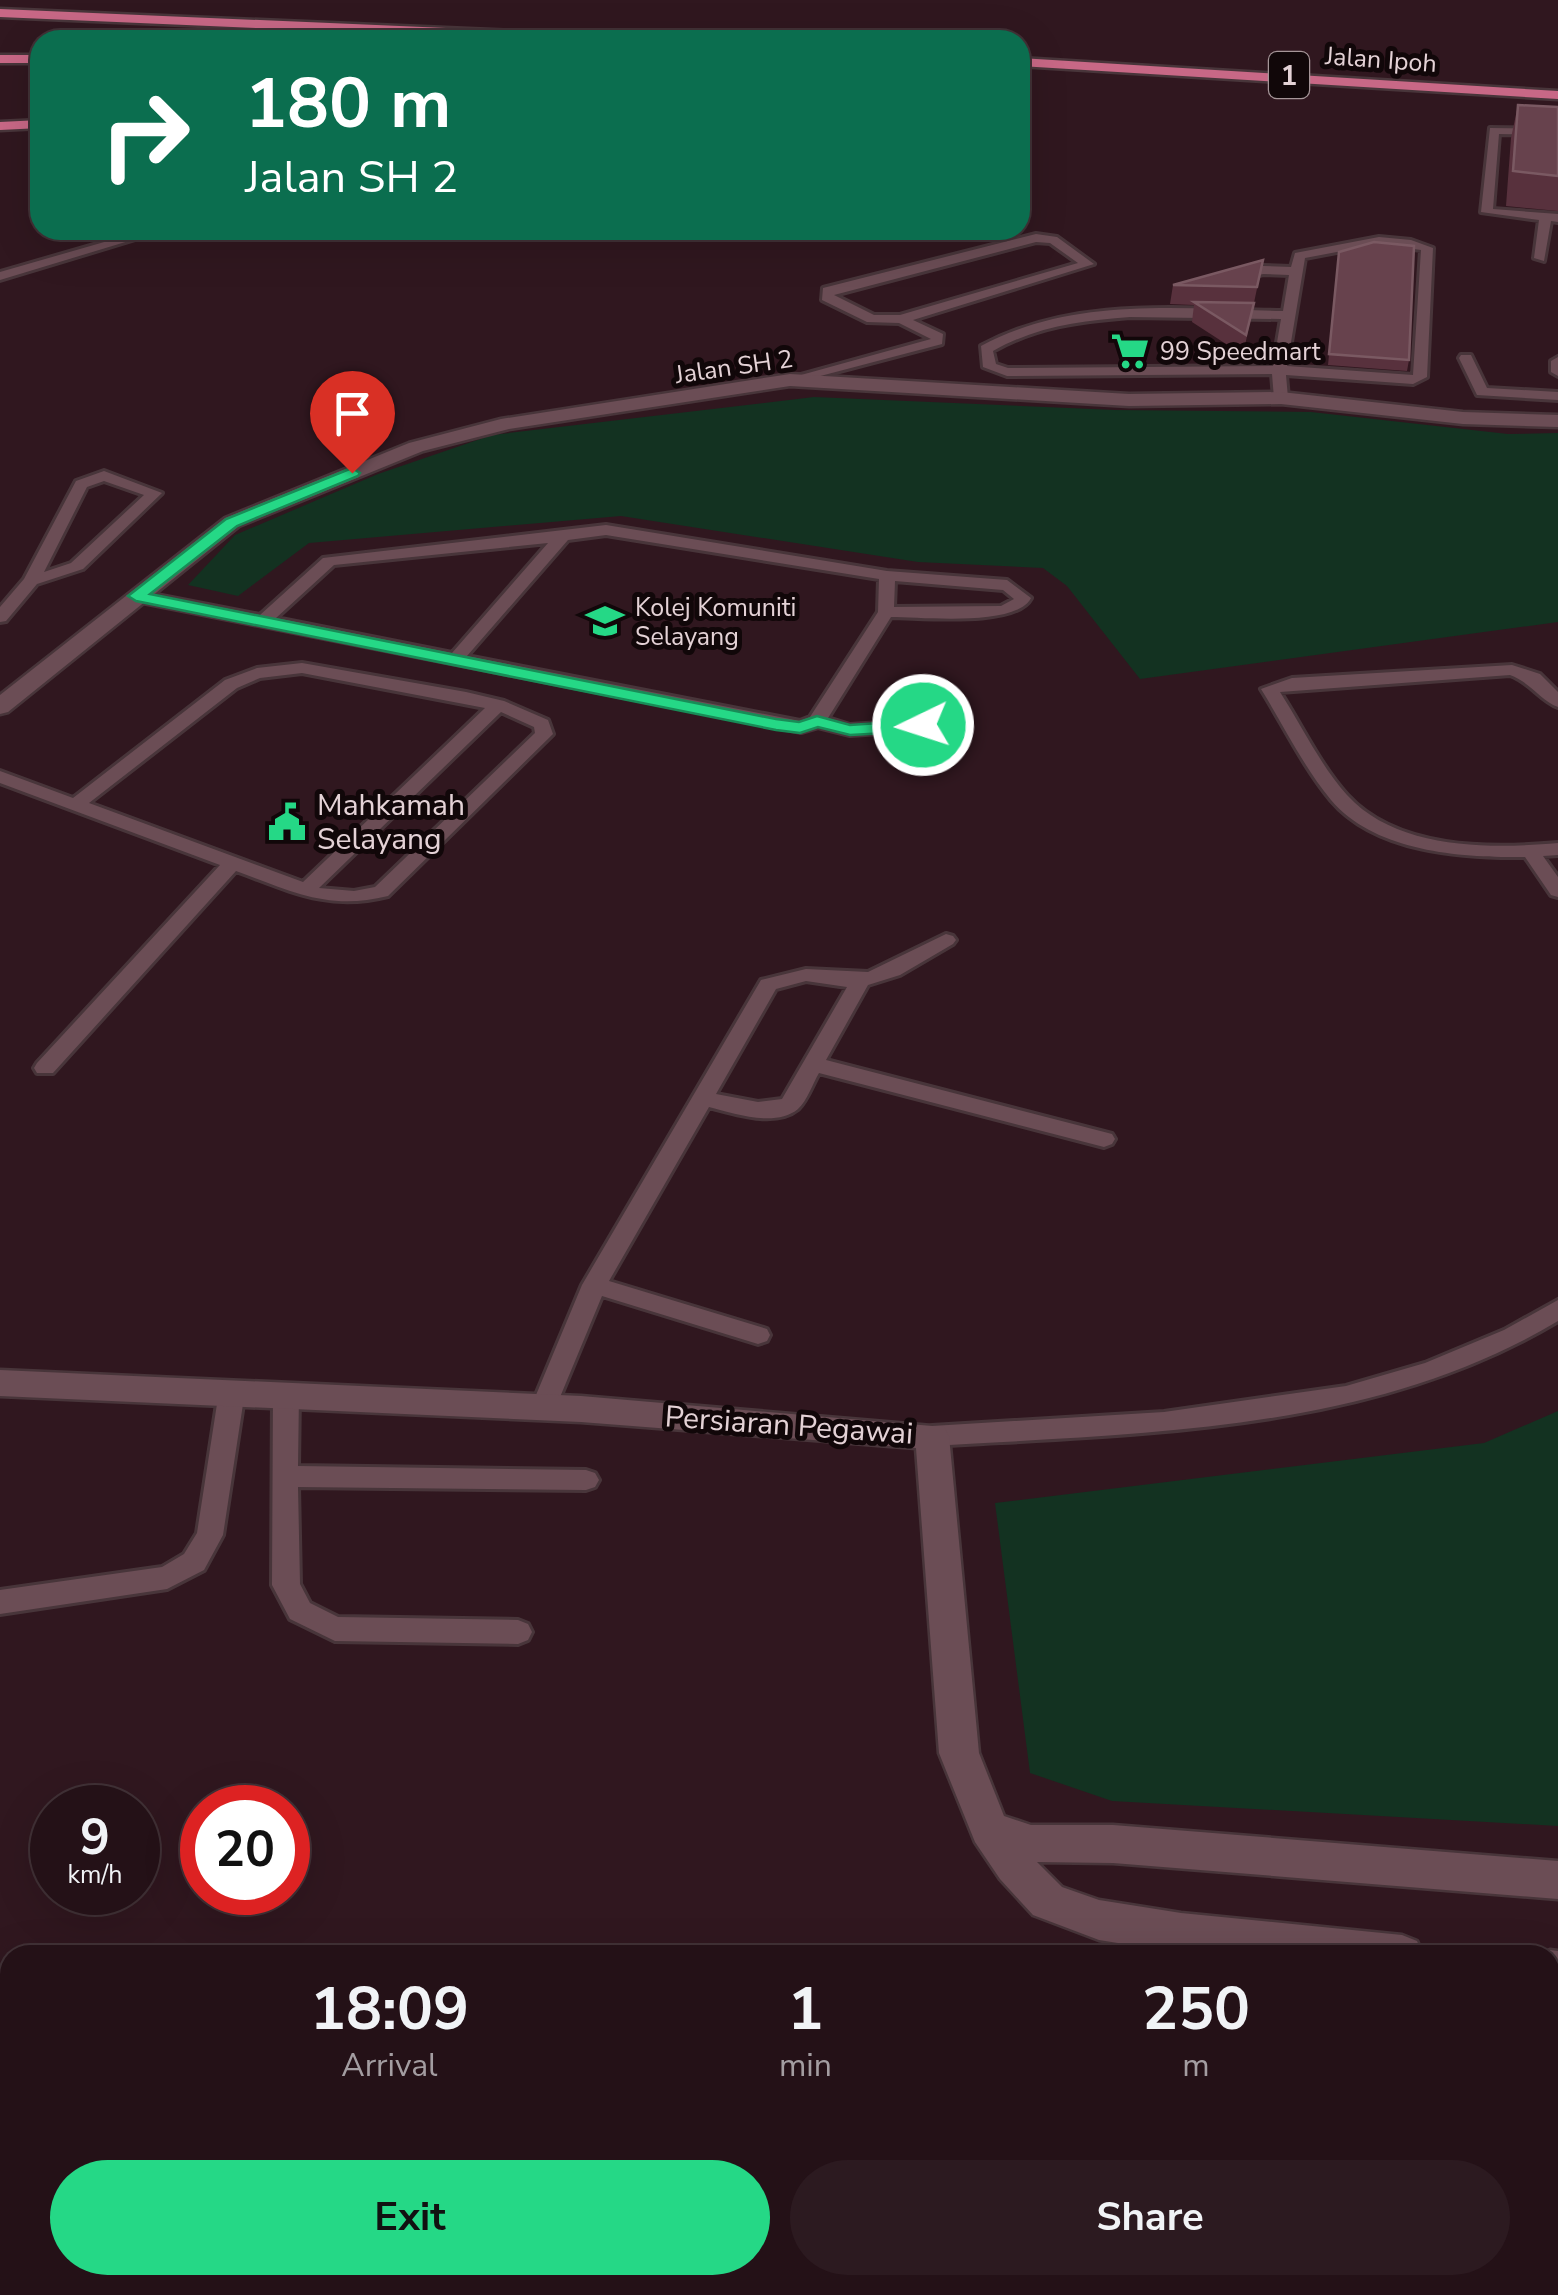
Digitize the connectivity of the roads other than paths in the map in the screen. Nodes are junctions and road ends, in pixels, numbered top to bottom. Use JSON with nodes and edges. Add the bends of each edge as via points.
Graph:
{"nodes":[{"id":1,"x":0,"y":12,"type":"edge"},
{"id":2,"x":390,"y":30,"type":"edge"},
{"id":3,"x":1030,"y":60,"type":"edge"},
{"id":4,"x":0,"y":63,"type":"edge"},
{"id":5,"x":30,"y":63,"type":"edge"},
{"id":6,"x":1030,"y":74,"type":"edge"},
{"id":7,"x":1558,"y":95,"type":"edge"},
{"id":8,"x":1558,"y":102,"type":"edge"},
{"id":9,"x":30,"y":124,"type":"edge"},
{"id":10,"x":0,"y":126,"type":"edge"},
{"id":11,"x":1558,"y":132,"type":"edge"},
{"id":12,"x":1552,"y":218,"type":"edge"},
{"id":13,"x":124,"y":240,"type":"edge"},
{"id":14,"x":1028,"y":240,"type":"edge"},
{"id":15,"x":1030,"y":240,"type":"edge"},
{"id":16,"x":1540,"y":258,"type":"dead end"},
{"id":17,"x":1296,"y":264,"type":"junction"},
{"id":18,"x":0,"y":276,"type":"edge"},
{"id":19,"x":1208,"y":285,"type":"edge"},
{"id":20,"x":1287,"y":315,"type":"junction"},
{"id":21,"x":901,"y":319,"type":"junction"},
{"id":22,"x":1466,"y":358,"type":"dead end"},
{"id":23,"x":1558,"y":361,"type":"edge"},
{"id":24,"x":1279,"y":370,"type":"junction"},
{"id":25,"x":1558,"y":372,"type":"edge"},
{"id":26,"x":790,"y":380,"type":"junction"},
{"id":27,"x":1558,"y":396,"type":"edge"},
{"id":28,"x":1281,"y":398,"type":"junction"},
{"id":29,"x":1558,"y":421,"type":"edge"},
{"id":30,"x":562,"y":537,"type":"junction"},
{"id":31,"x":888,"y":576,"type":"junction"},
{"id":32,"x":31,"y":581,"type":"junction"},
{"id":33,"x":136,"y":596,"type":"junction"},
{"id":34,"x":886,"y":612,"type":"junction"},
{"id":35,"x":0,"y":617,"type":"edge"},
{"id":36,"x":262,"y":622,"type":"junction"},
{"id":37,"x":454,"y":661,"type":"junction"},
{"id":38,"x":1558,"y":702,"type":"edge"},
{"id":39,"x":498,"y":705,"type":"junction"},
{"id":40,"x":0,"y":707,"type":"edge"},
{"id":41,"x":817,"y":721,"type":"junction"},
{"id":42,"x":960,"y":723,"type":"dead end"},
{"id":43,"x":0,"y":776,"type":"edge"},
{"id":44,"x":78,"y":803,"type":"junction"},
{"id":45,"x":1558,"y":849,"type":"edge"},
{"id":46,"x":1531,"y":852,"type":"junction"},
{"id":47,"x":234,"y":863,"type":"junction"},
{"id":48,"x":306,"y":890,"type":"junction"},
{"id":49,"x":1558,"y":891,"type":"edge"},
{"id":50,"x":946,"y":940,"type":"dead end"},
{"id":51,"x":861,"y":980,"type":"junction"},
{"id":52,"x":813,"y":1064,"type":"junction"},
{"id":53,"x":45,"y":1068,"type":"dead end"},
{"id":54,"x":703,"y":1098,"type":"junction"},
{"id":55,"x":1104,"y":1140,"type":"dead end"},
{"id":56,"x":594,"y":1285,"type":"junction"},
{"id":57,"x":1558,"y":1309,"type":"edge"},
{"id":58,"x":758,"y":1334,"type":"dead end"},
{"id":59,"x":0,"y":1383,"type":"edge"},
{"id":60,"x":232,"y":1391,"type":"junction"},
{"id":61,"x":286,"y":1394,"type":"junction"},
{"id":62,"x":544,"y":1408,"type":"junction"},
{"id":63,"x":932,"y":1436,"type":"junction"},
{"id":64,"x":286,"y":1476,"type":"junction"},
{"id":65,"x":586,"y":1480,"type":"dead end"},
{"id":66,"x":0,"y":1602,"type":"edge"},
{"id":67,"x":518,"y":1632,"type":"dead end"},
{"id":68,"x":989,"y":1830,"type":"junction"},
{"id":69,"x":1558,"y":1880,"type":"edge"},
{"id":70,"x":1297,"y":1945,"type":"edge"}],
"edges":[{"from":1,"to":2,"type":"highway"},
{"from":3,"to":7,"type":"highway","name":"Jalan Ipoh","number":"1"},
{"from":4,"to":5,"type":"highway"},
{"from":6,"to":8,"type":"highway","name":"Jalan Ipoh","number":"1"},
{"from":9,"to":10,"type":"highway"},
{"from":11,"to":12,"type":"lane","via":[[1494,130],[1487,212]]},
{"from":12,"to":16,"type":"lane"},
{"from":13,"to":18,"type":"lane"},
{"from":14,"to":21,"type":"lane","via":[[825,294],[872,319]]},
{"from":15,"to":21,"type":"lane","via":[[1054,240],[1088,264]]},
{"from":17,"to":19,"type":"lane"},
{"from":17,"to":20,"type":"lane"},
{"from":17,"to":24,"type":"lane","via":[[1345,237],[1427,248],[1420,377],[1390,381]]},
{"from":20,"to":24,"type":"lane"},
{"from":20,"to":24,"type":"lane","via":[[1103,314],[1026,329],[986,349],[990,366],[1006,372]]},
{"from":21,"to":26,"type":"lane","via":[[937,341]]},
{"from":22,"to":27,"type":"lane","via":[[1482,392]]},
{"from":23,"to":25,"type":"lane"},
{"from":24,"to":28,"type":"lane"},
{"from":26,"to":28,"type":"street","name":"Jalan SH 2","via":[[1129,400]]},
{"from":26,"to":33,"type":"street","name":"Jalan SH 2","via":[[508,423],[416,446],[232,522]]},
{"from":28,"to":29,"type":"street","name":"Jalan SH 2"},
{"from":30,"to":31,"type":"lane","via":[[606,530]]},
{"from":30,"to":36,"type":"lane","via":[[329,562]]},
{"from":30,"to":37,"type":"lane"},
{"from":31,"to":34,"type":"lane"},
{"from":31,"to":34,"type":"lane","via":[[1007,585],[1023,598],[1004,611]]},
{"from":32,"to":32,"type":"lane","via":[[77,566],[154,493],[104,476],[81,484]]},
{"from":32,"to":35,"type":"lane"},
{"from":33,"to":36,"type":"lane"},
{"from":33,"to":40,"type":"street","name":"Jalan SH 2"},
{"from":34,"to":41,"type":"lane"},
{"from":36,"to":37,"type":"lane"},
{"from":37,"to":41,"type":"lane","via":[[776,725]]},
{"from":38,"to":46,"type":"lane","via":[[1534,678],[1512,670],[1270,689],[1344,804],[1411,837],[1456,849]]},
{"from":39,"to":44,"type":"lane","via":[[302,668],[257,672],[231,684]]},
{"from":39,"to":48,"type":"lane"},
{"from":39,"to":48,"type":"lane","via":[[535,717],[544,734],[381,892],[354,897]]},
{"from":41,"to":42,"type":"lane","via":[[850,730]]},
{"from":43,"to":44,"type":"lane"},
{"from":44,"to":47,"type":"lane"},
{"from":45,"to":46,"type":"lane"},
{"from":46,"to":49,"type":"lane"},
{"from":47,"to":48,"type":"lane"},
{"from":47,"to":53,"type":"lane"},
{"from":50,"to":51,"type":"lane"},
{"from":51,"to":52,"type":"lane"},
{"from":51,"to":54,"type":"lane","via":[[810,972],[768,985]]},
{"from":52,"to":54,"type":"lane","via":[[790,1104],[776,1111]]},
{"from":52,"to":55,"type":"lane"},
{"from":54,"to":56,"type":"lane"},
{"from":56,"to":58,"type":"lane"},
{"from":56,"to":62,"type":"lane"},
{"from":57,"to":63,"type":"lane","name":"Persiaran Pegawai","via":[[1433,1370],[1346,1396],[1164,1422]]},
{"from":59,"to":60,"type":"street","name":"Persiaran Pegawai"},
{"from":60,"to":61,"type":"street","name":"Persiaran Pegawai"},
{"from":60,"to":66,"type":"lane","via":[[210,1536],[194,1562],[168,1578]]},
{"from":61,"to":62,"type":"street","name":"Persiaran Pegawai"},
{"from":61,"to":64,"type":"lane"},
{"from":62,"to":63,"type":"street","name":"Persiaran Pegawai"},
{"from":63,"to":68,"type":"street","via":[[959,1752]]},
{"from":64,"to":65,"type":"lane"},
{"from":64,"to":67,"type":"lane","via":[[286,1585],[300,1612],[335,1628]]},
{"from":68,"to":69,"type":"street","via":[[1031,1843]]},
{"from":68,"to":70,"type":"street","via":[[1048,1902],[1099,1920]]}]}
